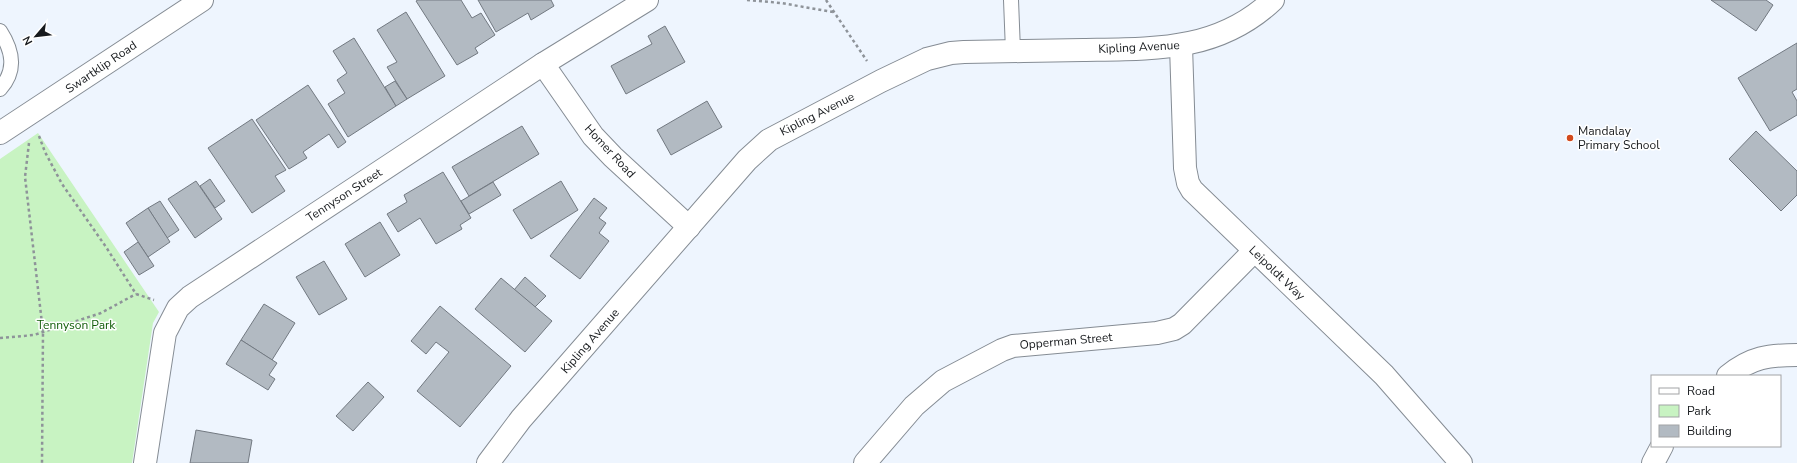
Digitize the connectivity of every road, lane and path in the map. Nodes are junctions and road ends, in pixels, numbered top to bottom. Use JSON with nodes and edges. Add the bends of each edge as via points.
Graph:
{"nodes":[{"id":1,"x":202,"y":0,"type":"edge"},
{"id":2,"x":647,"y":0,"type":"edge"},
{"id":3,"x":747,"y":0,"type":"edge"},
{"id":4,"x":826,"y":0,"type":"edge"},
{"id":5,"x":1011,"y":0,"type":"edge"},
{"id":6,"x":1273,"y":0,"type":"edge"},
{"id":7,"x":834,"y":12,"type":"junction"},
{"id":8,"x":0,"y":31,"type":"edge"},
{"id":9,"x":1182,"y":46,"type":"junction"},
{"id":10,"x":1013,"y":51,"type":"junction"},
{"id":11,"x":543,"y":64,"type":"junction"},
{"id":12,"x":881,"y":81,"type":"junction"},
{"id":13,"x":0,"y":89,"type":"edge"},
{"id":14,"x":32,"y":113,"type":"junction"},
{"id":15,"x":0,"y":134,"type":"edge"},
{"id":16,"x":689,"y":227,"type":"junction"},
{"id":17,"x":1254,"y":251,"type":"junction"},
{"id":18,"x":136,"y":294,"type":"junction"},
{"id":19,"x":178,"y":308,"type":"junction"},
{"id":20,"x":43,"y":332,"type":"junction"},
{"id":21,"x":0,"y":338,"type":"edge"},
{"id":22,"x":1797,"y":355,"type":"edge"},
{"id":23,"x":1729,"y":375,"type":"edge"},
{"id":24,"x":1662,"y":447,"type":"edge"},
{"id":25,"x":42,"y":463,"type":"edge"},
{"id":26,"x":145,"y":463,"type":"edge"},
{"id":27,"x":488,"y":463,"type":"edge"},
{"id":28,"x":865,"y":463,"type":"edge"},
{"id":29,"x":1461,"y":463,"type":"edge"},
{"id":30,"x":1654,"y":463,"type":"edge"}],
"edges":[{"from":1,"to":14,"type":"street","name":"Swartklip Road"},
{"from":2,"to":11,"type":"street","name":"Tennyson Street"},
{"from":3,"to":7,"type":"path"},
{"from":4,"to":7,"type":"path"},
{"from":5,"to":10,"type":"lane"},
{"from":6,"to":9,"type":"street","name":"Kipling Avenue","via":[[1242,24],[1223,34]]},
{"from":7,"to":12,"type":"path"},
{"from":8,"to":13,"type":"lane","via":[[7,41],[13,59],[8,78]]},
{"from":9,"to":10,"type":"street","name":"Kipling Avenue","via":[[1150,49]]},
{"from":9,"to":17,"type":"street","name":"Leipoldt Way","via":[[1185,168],[1188,182],[1197,196]]},
{"from":10,"to":12,"type":"street","name":"Kipling Avenue","via":[[964,52],[937,56]]},
{"from":11,"to":16,"type":"street","name":"Homer Road","via":[[593,136]]},
{"from":11,"to":19,"type":"street","name":"Tennyson Street","via":[[190,297]]},
{"from":12,"to":16,"type":"street","name":"Kipling Avenue","via":[[768,140],[747,160]]},
{"from":14,"to":15,"type":"street","name":"Swartklip Road"},
{"from":14,"to":18,"type":"path","via":[[45,152],[62,184]]},
{"from":14,"to":20,"type":"path","via":[[25,177]]},
{"from":16,"to":27,"type":"street","name":"Kipling Avenue","via":[[521,419]]},
{"from":17,"to":28,"type":"street","name":"Opperman Street","via":[[1189,318],[1174,329],[1157,333],[1013,346],[943,381],[914,406]]},
{"from":17,"to":29,"type":"street","name":"Leipoldt Way","via":[[1384,375]]},
{"from":18,"to":19,"type":"path"},
{"from":18,"to":20,"type":"path","via":[[101,313]]},
{"from":19,"to":26,"type":"street","name":"Tennyson Street","via":[[165,333]]},
{"from":20,"to":21,"type":"path"},
{"from":20,"to":25,"type":"path"},
{"from":22,"to":23,"type":"street","via":[[1767,356],[1741,366]]},
{"from":24,"to":30,"type":"street"}]}
